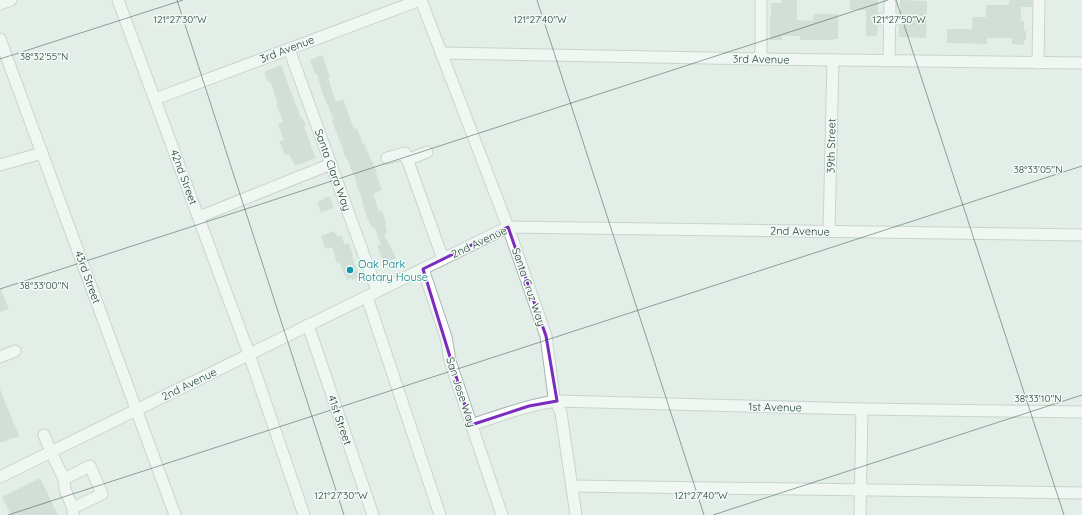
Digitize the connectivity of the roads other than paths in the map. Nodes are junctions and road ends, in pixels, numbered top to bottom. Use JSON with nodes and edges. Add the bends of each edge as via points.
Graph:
{"nodes":[{"id":1,"x":11,"y":0,"type":"edge"},
{"id":2,"x":118,"y":0,"type":"edge"},
{"id":3,"x":420,"y":0,"type":"edge"},
{"id":4,"x":761,"y":0,"type":"edge"},
{"id":5,"x":1039,"y":0,"type":"edge"},
{"id":6,"x":890,"y":3,"type":"dead end"},
{"id":7,"x":0,"y":4,"type":"edge"},
{"id":8,"x":0,"y":39,"type":"edge"},
{"id":9,"x":288,"y":49,"type":"junction"},
{"id":10,"x":441,"y":53,"type":"junction"},
{"id":11,"x":761,"y":59,"type":"junction"},
{"id":12,"x":833,"y":60,"type":"junction"},
{"id":13,"x":889,"y":61,"type":"junction"},
{"id":14,"x":1038,"y":63,"type":"junction"},
{"id":15,"x":1082,"y":63,"type":"edge"},
{"id":16,"x":155,"y":99,"type":"junction"},
{"id":17,"x":428,"y":152,"type":"dead end"},
{"id":18,"x":42,"y":153,"type":"junction"},
{"id":19,"x":387,"y":158,"type":"dead end"},
{"id":20,"x":407,"y":160,"type":"junction"},
{"id":21,"x":331,"y":164,"type":"junction"},
{"id":22,"x":0,"y":165,"type":"edge"},
{"id":23,"x":199,"y":217,"type":"junction"},
{"id":24,"x":508,"y":227,"type":"junction"},
{"id":25,"x":829,"y":231,"type":"junction"},
{"id":26,"x":1082,"y":235,"type":"edge"},
{"id":27,"x":443,"y":259,"type":"junction"},
{"id":28,"x":423,"y":269,"type":"junction"},
{"id":29,"x":377,"y":291,"type":"junction"},
{"id":30,"x":367,"y":297,"type":"junction"},
{"id":31,"x":308,"y":326,"type":"junction"},
{"id":32,"x":15,"y":351,"type":"dead end"},
{"id":33,"x":249,"y":354,"type":"junction"},
{"id":34,"x":0,"y":357,"type":"edge"},
{"id":35,"x":557,"y":401,"type":"junction"},
{"id":36,"x":862,"y":409,"type":"junction"},
{"id":37,"x":136,"y":410,"type":"junction"},
{"id":38,"x":1082,"y":412,"type":"edge"},
{"id":39,"x":471,"y":425,"type":"junction"},
{"id":40,"x":44,"y":435,"type":"dead end"},
{"id":41,"x":50,"y":452,"type":"junction"},
{"id":42,"x":0,"y":477,"type":"edge"},
{"id":43,"x":64,"y":478,"type":"junction"},
{"id":44,"x":572,"y":486,"type":"junction"},
{"id":45,"x":861,"y":491,"type":"junction"},
{"id":46,"x":1082,"y":494,"type":"edge"},
{"id":47,"x":73,"y":512,"type":"edge"},
{"id":48,"x":175,"y":515,"type":"edge"},
{"id":49,"x":304,"y":515,"type":"edge"},
{"id":50,"x":373,"y":515,"type":"edge"},
{"id":51,"x":440,"y":515,"type":"edge"},
{"id":52,"x":502,"y":515,"type":"edge"},
{"id":53,"x":576,"y":515,"type":"edge"},
{"id":54,"x":860,"y":515,"type":"edge"}],
"edges":[{"from":1,"to":7,"type":"street"},
{"from":2,"to":16,"type":"street","name":"42nd Street"},
{"from":3,"to":9,"type":"street","name":"3rd Avenue"},
{"from":3,"to":10,"type":"street","name":"Santa Cruz Way"},
{"from":4,"to":11,"type":"street"},
{"from":5,"to":14,"type":"street"},
{"from":6,"to":13,"type":"street"},
{"from":8,"to":18,"type":"street","name":"43rd Street"},
{"from":9,"to":16,"type":"street","name":"3rd Avenue"},
{"from":9,"to":21,"type":"street","name":"Santa Clara Way"},
{"from":10,"to":11,"type":"street","name":"3rd Avenue"},
{"from":10,"to":24,"type":"street","name":"Santa Cruz Way"},
{"from":11,"to":12,"type":"street","name":"3rd Avenue"},
{"from":12,"to":13,"type":"street","name":"3rd Avenue"},
{"from":12,"to":25,"type":"street","name":"39th Street"},
{"from":13,"to":14,"type":"street","name":"3rd Avenue"},
{"from":14,"to":15,"type":"street","name":"3rd Avenue"},
{"from":16,"to":23,"type":"street","name":"42nd Street"},
{"from":17,"to":20,"type":"street"},
{"from":18,"to":22,"type":"street"},
{"from":18,"to":37,"type":"street","name":"43rd Street"},
{"from":19,"to":20,"type":"street","via":[[405,153]]},
{"from":20,"to":27,"type":"street"},
{"from":21,"to":23,"type":"street"},
{"from":21,"to":29,"type":"street","name":"Santa Clara Way"},
{"from":23,"to":33,"type":"street","name":"42nd Street"},
{"from":24,"to":25,"type":"street","name":"2nd Avenue"},
{"from":24,"to":27,"type":"street","name":"2nd Avenue"},
{"from":24,"to":35,"type":"street","name":"Santa Cruz Way","via":[[546,336],[554,396]]},
{"from":25,"to":26,"type":"street","name":"2nd Avenue"},
{"from":27,"to":28,"type":"street","name":"2nd Avenue"},
{"from":28,"to":29,"type":"street","name":"2nd Avenue"},
{"from":28,"to":39,"type":"street","name":"San Jose Way"},
{"from":29,"to":30,"type":"street","name":"2nd Avenue"},
{"from":30,"to":31,"type":"street","name":"2nd Avenue"},
{"from":30,"to":51,"type":"street"},
{"from":31,"to":33,"type":"street","name":"2nd Avenue"},
{"from":31,"to":50,"type":"street","name":"41st Street"},
{"from":32,"to":34,"type":"street"},
{"from":33,"to":37,"type":"street","name":"2nd Avenue"},
{"from":33,"to":49,"type":"street","name":"42nd Street"},
{"from":35,"to":36,"type":"street","name":"1st Avenue"},
{"from":35,"to":39,"type":"street","name":"1st Avenue","via":[[529,406]]},
{"from":35,"to":44,"type":"street","name":"Santa Cruz Way"},
{"from":36,"to":38,"type":"street","name":"1st Avenue"},
{"from":36,"to":45,"type":"street"},
{"from":37,"to":41,"type":"street","name":"2nd Avenue"},
{"from":37,"to":48,"type":"street","name":"43rd Street"},
{"from":39,"to":52,"type":"street","name":"San Jose Way"},
{"from":40,"to":41,"type":"street"},
{"from":41,"to":42,"type":"street","name":"2nd Avenue"},
{"from":41,"to":43,"type":"street"},
{"from":43,"to":47,"type":"street","via":[[65,490]]},
{"from":43,"to":47,"type":"street","via":[[90,466],[102,494]]},
{"from":44,"to":45,"type":"street"},
{"from":44,"to":53,"type":"street","name":"Santa Cruz Way"},
{"from":45,"to":46,"type":"street"},
{"from":45,"to":54,"type":"street"}]}
